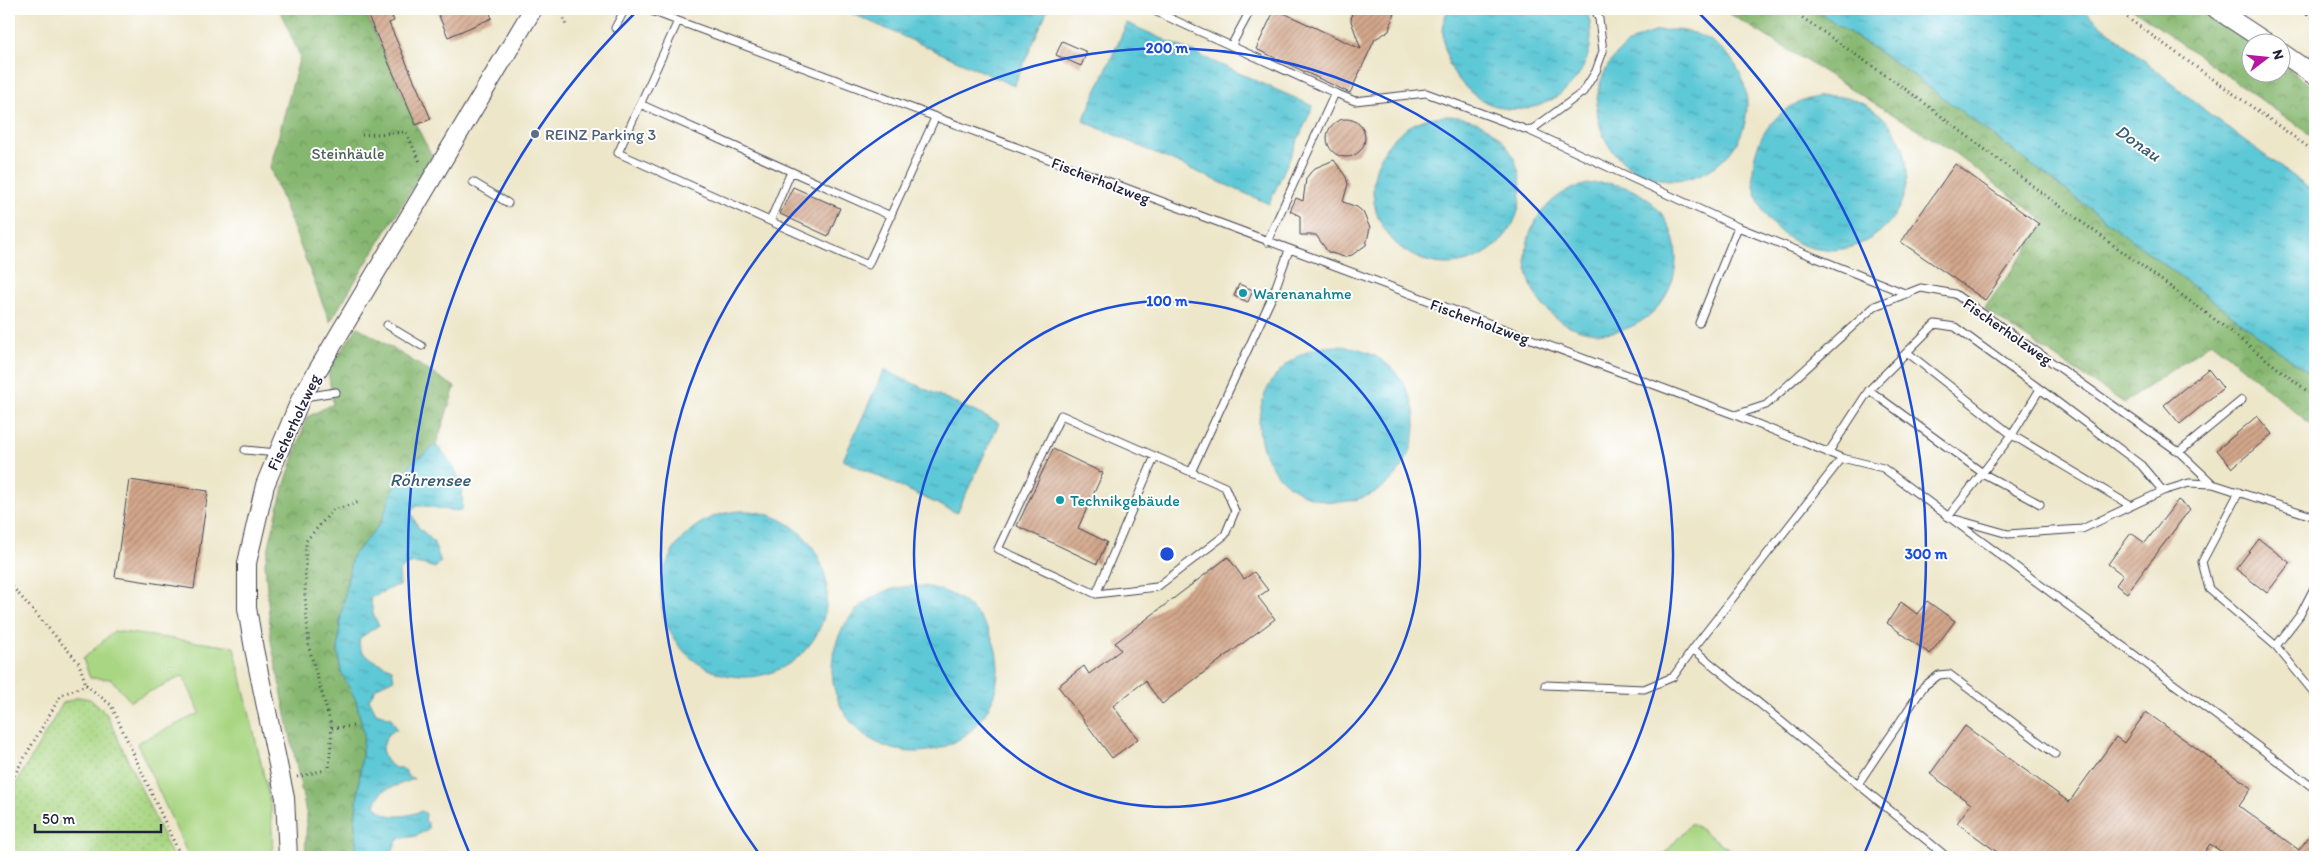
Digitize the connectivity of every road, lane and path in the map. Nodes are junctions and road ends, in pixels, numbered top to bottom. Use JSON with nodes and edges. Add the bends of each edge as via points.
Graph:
{"nodes":[{"id":1,"x":533,"y":9,"type":"edge"},
{"id":2,"x":561,"y":9,"type":"edge"},
{"id":3,"x":626,"y":9,"type":"edge"},
{"id":4,"x":646,"y":9,"type":"edge"},
{"id":5,"x":1150,"y":9,"type":"edge"},
{"id":6,"x":1251,"y":9,"type":"edge"},
{"id":7,"x":1595,"y":9,"type":"edge"},
{"id":8,"x":1790,"y":9,"type":"edge"},
{"id":9,"x":2116,"y":9,"type":"edge"},
{"id":10,"x":2216,"y":9,"type":"edge"},
{"id":11,"x":678,"y":21,"type":"junction"},
{"id":12,"x":566,"y":26,"type":"dead end"},
{"id":13,"x":615,"y":28,"type":"dead end"},
{"id":14,"x":2251,"y":32,"type":"edge"},
{"id":15,"x":1231,"y":46,"type":"junction"},
{"id":16,"x":2292,"y":60,"type":"edge"},
{"id":17,"x":2315,"y":76,"type":"edge"},
{"id":18,"x":1335,"y":93,"type":"junction"},
{"id":19,"x":640,"y":104,"type":"junction"},
{"id":20,"x":936,"y":118,"type":"junction"},
{"id":21,"x":1530,"y":131,"type":"junction"},
{"id":22,"x":362,"y":136,"type":"dead end"},
{"id":23,"x":2315,"y":152,"type":"edge"},
{"id":24,"x":791,"y":172,"type":"junction"},
{"id":25,"x":429,"y":181,"type":"junction"},
{"id":26,"x":472,"y":182,"type":"dead end"},
{"id":27,"x":508,"y":204,"type":"dead end"},
{"id":28,"x":890,"y":216,"type":"junction"},
{"id":29,"x":770,"y":221,"type":"junction"},
{"id":30,"x":1738,"y":227,"type":"junction"},
{"id":31,"x":1267,"y":242,"type":"junction"},
{"id":32,"x":1289,"y":250,"type":"junction"},
{"id":33,"x":1907,"y":294,"type":"junction"},
{"id":34,"x":1699,"y":323,"type":"dead end"},
{"id":35,"x":386,"y":325,"type":"dead end"},
{"id":36,"x":422,"y":346,"type":"dead end"},
{"id":37,"x":1908,"y":353,"type":"junction"},
{"id":38,"x":2040,"y":389,"type":"junction"},
{"id":39,"x":1869,"y":390,"type":"junction"},
{"id":40,"x":336,"y":392,"type":"dead end"},
{"id":41,"x":2315,"y":397,"type":"edge"},
{"id":42,"x":301,"y":398,"type":"junction"},
{"id":43,"x":2242,"y":400,"type":"dead end"},
{"id":44,"x":1735,"y":415,"type":"junction"},
{"id":45,"x":2012,"y":435,"type":"junction"},
{"id":46,"x":245,"y":450,"type":"dead end"},
{"id":47,"x":2179,"y":452,"type":"junction"},
{"id":48,"x":278,"y":453,"type":"junction"},
{"id":49,"x":1828,"y":453,"type":"junction"},
{"id":50,"x":1155,"y":456,"type":"junction"},
{"id":51,"x":1842,"y":458,"type":"junction"},
{"id":52,"x":1191,"y":472,"type":"junction"},
{"id":53,"x":1984,"y":474,"type":"junction"},
{"id":54,"x":2213,"y":484,"type":"junction"},
{"id":55,"x":2163,"y":491,"type":"junction"},
{"id":56,"x":2239,"y":492,"type":"junction"},
{"id":57,"x":360,"y":502,"type":"dead end"},
{"id":58,"x":2040,"y":504,"type":"dead end"},
{"id":59,"x":2131,"y":506,"type":"junction"},
{"id":60,"x":1948,"y":517,"type":"junction"},
{"id":61,"x":2315,"y":517,"type":"edge"},
{"id":62,"x":9,"y":583,"type":"edge"},
{"id":63,"x":2315,"y":586,"type":"edge"},
{"id":64,"x":1096,"y":594,"type":"junction"},
{"id":65,"x":2276,"y":646,"type":"junction"},
{"id":66,"x":1694,"y":649,"type":"junction"},
{"id":67,"x":86,"y":685,"type":"junction"},
{"id":68,"x":1544,"y":685,"type":"dead end"},
{"id":69,"x":2315,"y":694,"type":"edge"},
{"id":70,"x":354,"y":726,"type":"dead end"},
{"id":71,"x":332,"y":728,"type":"junction"},
{"id":72,"x":2055,"y":754,"type":"dead end"},
{"id":73,"x":282,"y":780,"type":"junction"},
{"id":74,"x":9,"y":784,"type":"edge"},
{"id":75,"x":1858,"y":784,"type":"junction"},
{"id":76,"x":2315,"y":789,"type":"edge"},
{"id":77,"x":181,"y":857,"type":"edge"},
{"id":78,"x":288,"y":857,"type":"edge"},
{"id":79,"x":1947,"y":857,"type":"edge"}],
"edges":[{"from":1,"to":25,"type":"street","name":"Fischerholzweg"},
{"from":2,"to":12,"type":"path"},
{"from":3,"to":13,"type":"lane"},
{"from":4,"to":11,"type":"lane","name":"Fischerholzweg"},
{"from":5,"to":15,"type":"lane"},
{"from":6,"to":15,"type":"lane"},
{"from":7,"to":21,"type":"lane","via":[[1603,50],[1596,71],[1584,92]]},
{"from":8,"to":41,"type":"path","via":[[1911,93]]},
{"from":9,"to":23,"type":"path"},
{"from":10,"to":14,"type":"street"},
{"from":11,"to":19,"type":"lane"},
{"from":11,"to":20,"type":"lane","name":"Fischerholzweg"},
{"from":15,"to":18,"type":"lane"},
{"from":16,"to":17,"type":"street"},
{"from":18,"to":21,"type":"lane","via":[[1355,102],[1426,93]]},
{"from":18,"to":31,"type":"lane"},
{"from":19,"to":24,"type":"lane"},
{"from":19,"to":29,"type":"lane","via":[[618,152]]},
{"from":20,"to":28,"type":"lane"},
{"from":20,"to":31,"type":"lane","name":"Fischerholzweg"},
{"from":21,"to":30,"type":"lane"},
{"from":22,"to":25,"type":"path","via":[[406,132]]},
{"from":24,"to":28,"type":"lane"},
{"from":24,"to":29,"type":"lane"},
{"from":25,"to":42,"type":"street","name":"Fischerholzweg"},
{"from":26,"to":27,"type":"lane"},
{"from":28,"to":29,"type":"lane","via":[[868,266]]},
{"from":30,"to":33,"type":"lane"},
{"from":30,"to":34,"type":"lane"},
{"from":31,"to":32,"type":"lane","name":"Fischerholzweg"},
{"from":32,"to":44,"type":"lane","name":"Fischerholzweg"},
{"from":32,"to":52,"type":"lane","via":[[1273,295],[1256,324]]},
{"from":33,"to":44,"type":"lane","name":"Fischerholzweg","via":[[1875,306],[1766,405]]},
{"from":33,"to":47,"type":"lane","name":"Fischerholzweg","via":[[1922,288],[1955,294]]},
{"from":35,"to":36,"type":"lane"},
{"from":37,"to":38,"type":"lane","via":[[1935,324],[1955,327]]},
{"from":37,"to":39,"type":"lane"},
{"from":37,"to":45,"type":"lane"},
{"from":38,"to":45,"type":"lane"},
{"from":38,"to":55,"type":"lane","via":[[2141,465]]},
{"from":39,"to":49,"type":"lane"},
{"from":39,"to":53,"type":"lane"},
{"from":40,"to":42,"type":"lane"},
{"from":42,"to":48,"type":"street","name":"Fischerholzweg"},
{"from":43,"to":47,"type":"lane"},
{"from":44,"to":49,"type":"lane"},
{"from":45,"to":53,"type":"lane"},
{"from":45,"to":59,"type":"lane"},
{"from":46,"to":48,"type":"lane"},
{"from":47,"to":54,"type":"lane","name":"Fischerholzweg"},
{"from":48,"to":73,"type":"street","name":"Fischerholzweg","via":[[255,523],[247,563],[247,590],[254,649]]},
{"from":49,"to":51,"type":"lane"},
{"from":50,"to":52,"type":"lane"},
{"from":50,"to":64,"type":"lane"},
{"from":50,"to":64,"type":"lane","via":[[1061,415],[998,549]]},
{"from":51,"to":60,"type":"lane","via":[[1883,468]]},
{"from":51,"to":66,"type":"lane"},
{"from":52,"to":64,"type":"lane","via":[[1225,487],[1235,510],[1225,535],[1157,586]]},
{"from":53,"to":58,"type":"lane"},
{"from":53,"to":60,"type":"lane"},
{"from":54,"to":55,"type":"lane","via":[[2189,482]]},
{"from":54,"to":56,"type":"lane"},
{"from":55,"to":59,"type":"lane"},
{"from":56,"to":61,"type":"lane"},
{"from":56,"to":65,"type":"lane","via":[[2202,562],[2209,589]]},
{"from":57,"to":71,"type":"path","via":[[333,510],[306,541],[305,595],[309,648]]},
{"from":59,"to":60,"type":"lane","via":[[2082,529],[2008,534]]},
{"from":60,"to":76,"type":"lane"},
{"from":62,"to":67,"type":"path","via":[[79,663]]},
{"from":63,"to":65,"type":"lane","via":[[2300,615]]},
{"from":65,"to":69,"type":"lane"},
{"from":66,"to":68,"type":"lane","via":[[1673,677],[1644,689]]},
{"from":66,"to":75,"type":"lane"},
{"from":67,"to":74,"type":"path","via":[[61,695]]},
{"from":67,"to":77,"type":"path","via":[[111,705]]},
{"from":70,"to":71,"type":"path"},
{"from":71,"to":73,"type":"path","via":[[329,769]]},
{"from":72,"to":75,"type":"lane","via":[[1949,674],[1939,675],[1924,686]]},
{"from":73,"to":78,"type":"street","name":"Fischerholzweg","via":[[286,798]]},
{"from":75,"to":79,"type":"lane"}]}
